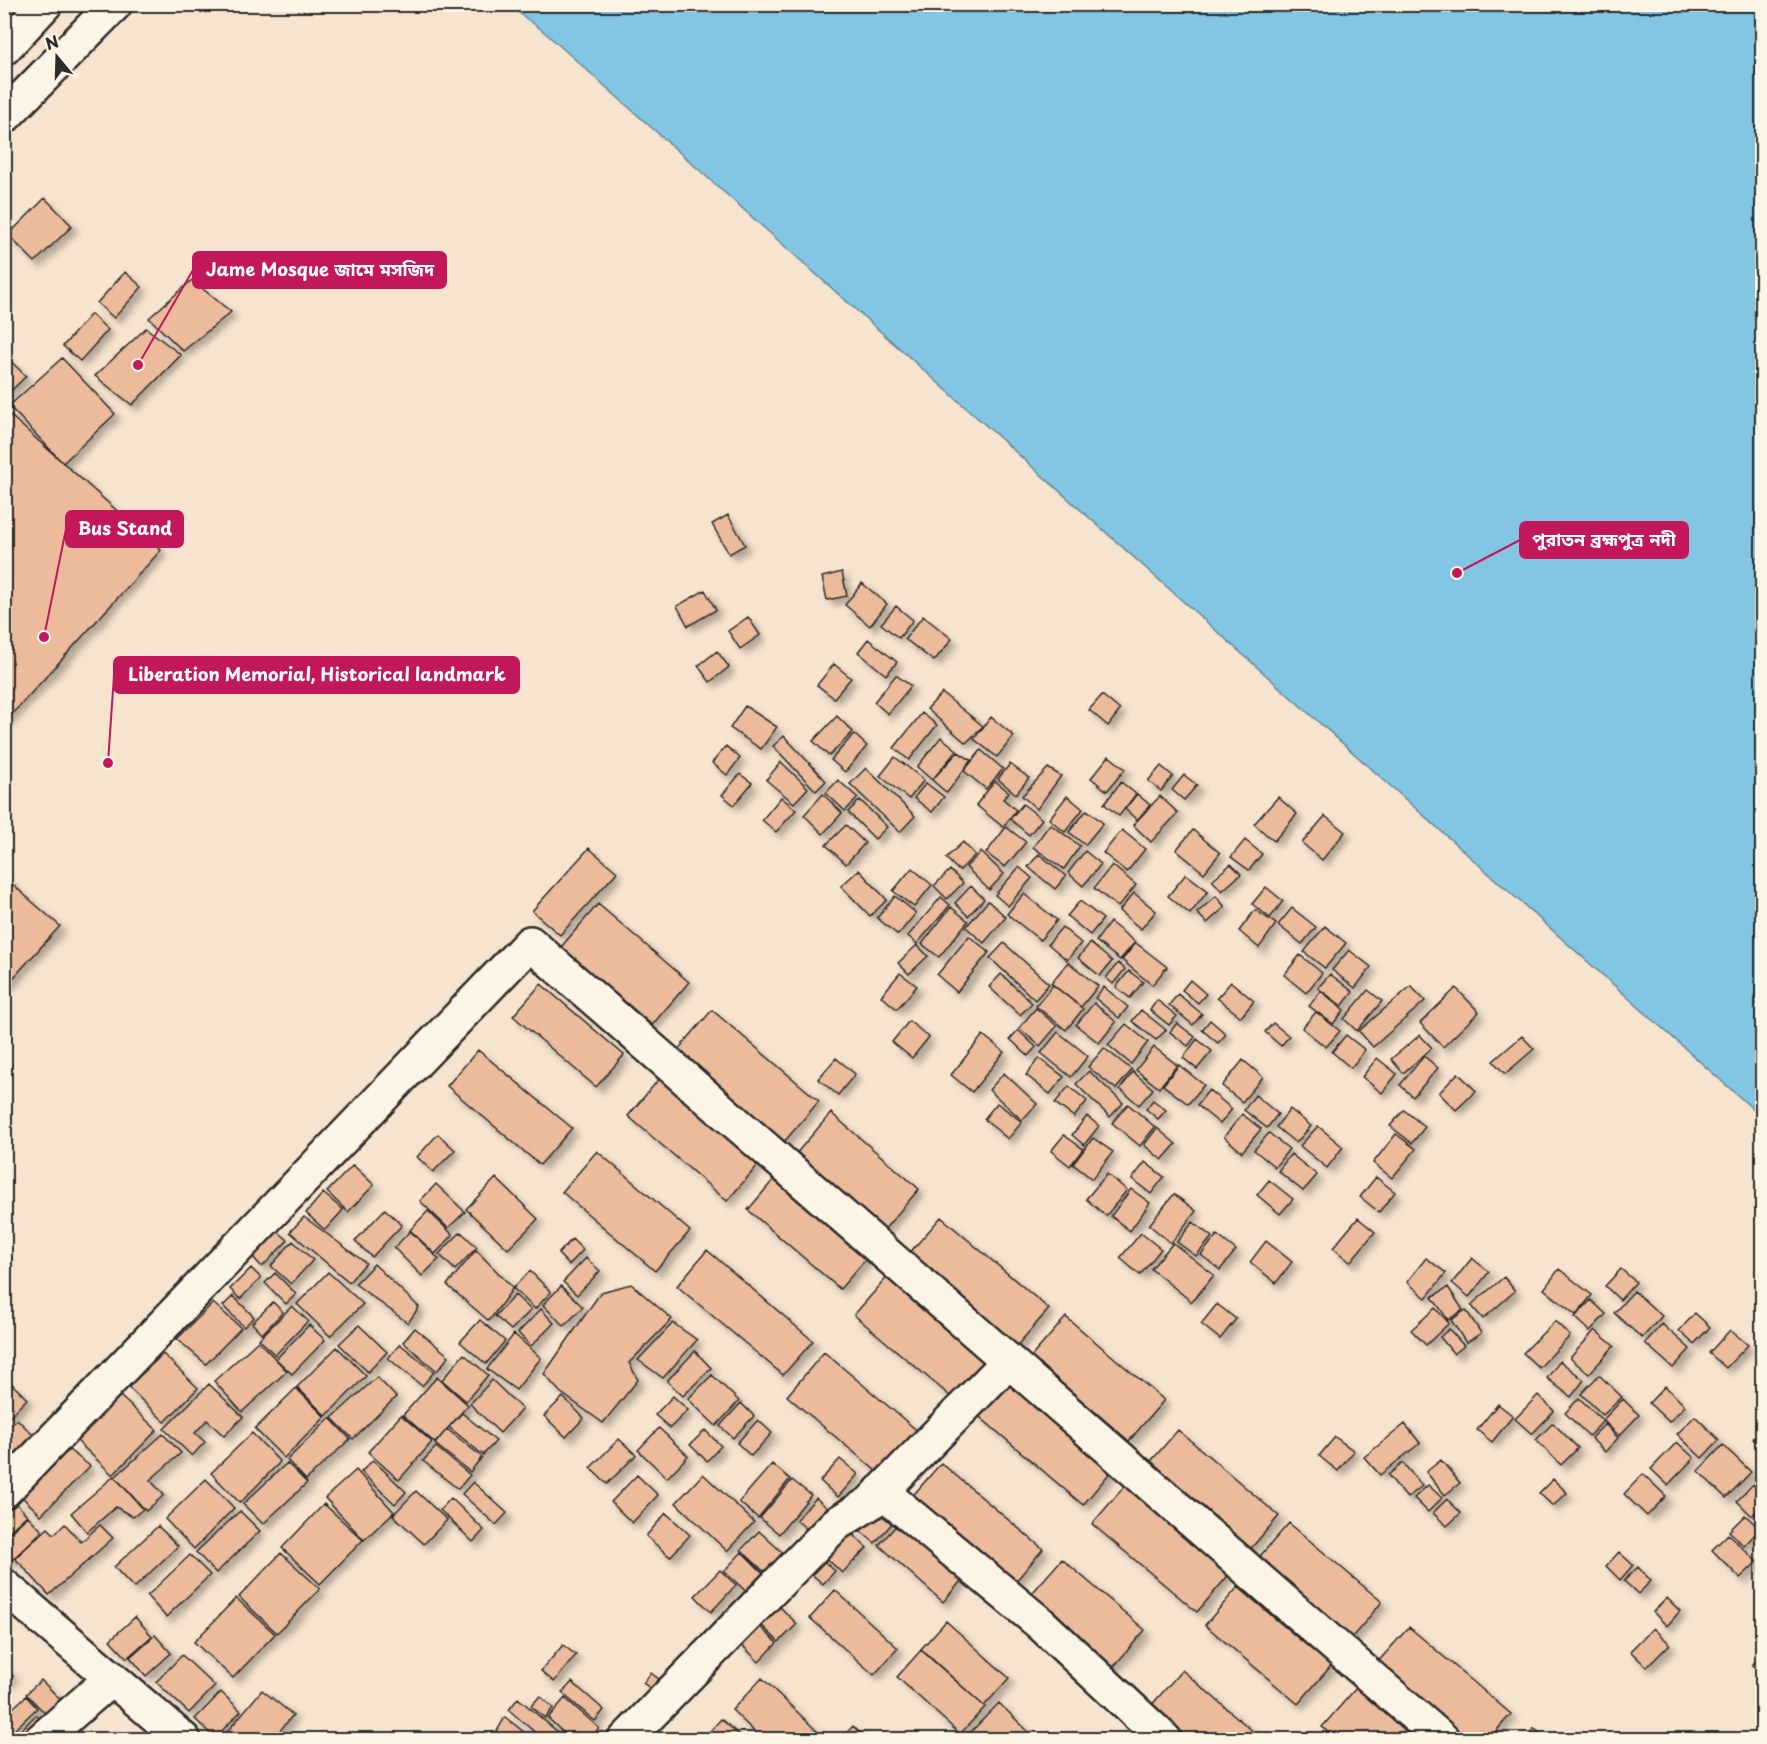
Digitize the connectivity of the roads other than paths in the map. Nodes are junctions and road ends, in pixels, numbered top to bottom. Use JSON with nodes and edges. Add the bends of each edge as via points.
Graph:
{"nodes":[{"id":1,"x":45,"y":4,"type":"edge"},
{"id":2,"x":115,"y":4,"type":"edge"},
{"id":3,"x":4,"y":48,"type":"edge"},
{"id":4,"x":4,"y":117,"type":"edge"},
{"id":5,"x":1008,"y":1362,"type":"junction"},
{"id":6,"x":4,"y":1491,"type":"edge"},
{"id":7,"x":881,"y":1491,"type":"junction"},
{"id":8,"x":4,"y":1586,"type":"edge"},
{"id":9,"x":111,"y":1679,"type":"junction"},
{"id":10,"x":41,"y":1740,"type":"edge"},
{"id":11,"x":184,"y":1740,"type":"edge"},
{"id":12,"x":625,"y":1740,"type":"edge"},
{"id":13,"x":1165,"y":1740,"type":"edge"},
{"id":14,"x":1443,"y":1740,"type":"edge"}],
"edges":[{"from":1,"to":3,"type":"street"},
{"from":2,"to":4,"type":"street"},
{"from":5,"to":6,"type":"street","via":[[530,943]]},
{"from":5,"to":7,"type":"street"},
{"from":5,"to":14,"type":"street"},
{"from":7,"to":12,"type":"street","via":[[870,1503],[836,1524]]},
{"from":7,"to":13,"type":"street","via":[[1041,1624]]},
{"from":8,"to":9,"type":"street"},
{"from":9,"to":10,"type":"street"},
{"from":9,"to":11,"type":"street"}]}
